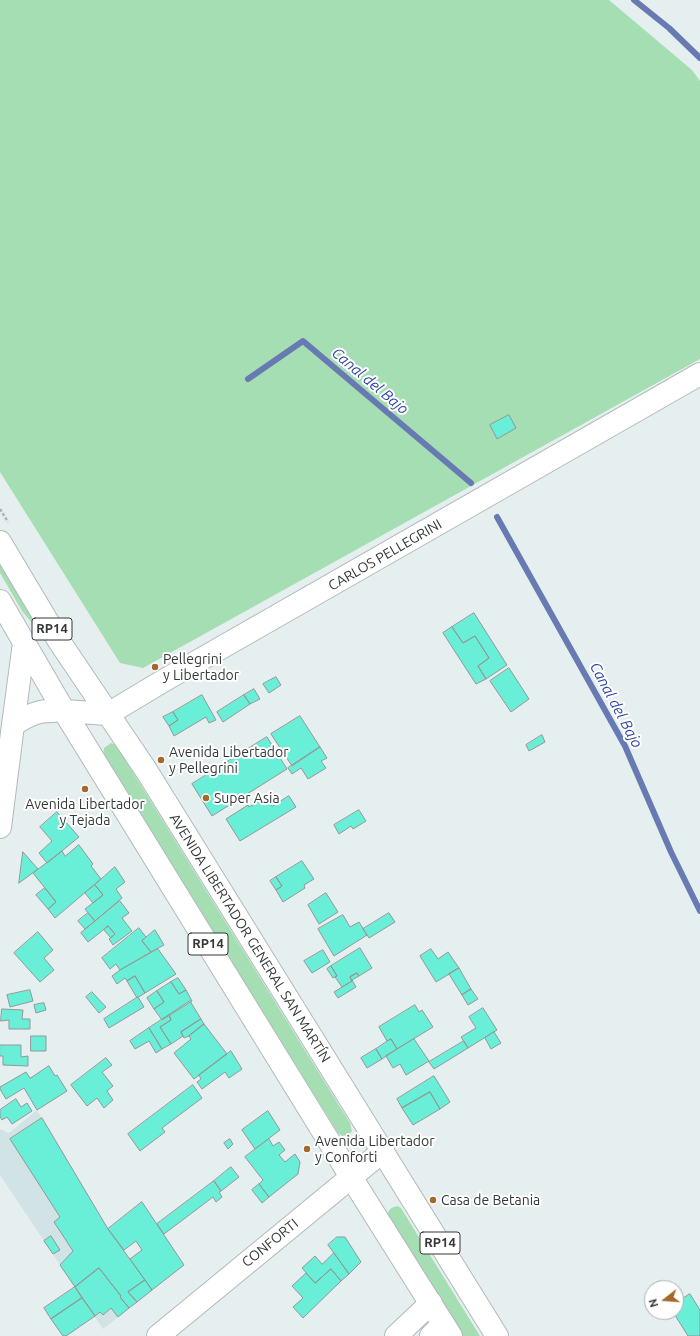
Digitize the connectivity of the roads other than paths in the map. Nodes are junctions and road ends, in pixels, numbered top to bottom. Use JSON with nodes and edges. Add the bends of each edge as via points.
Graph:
{"nodes":[{"id":1,"x":700,"y":374,"type":"edge"},
{"id":2,"x":0,"y":542,"type":"edge"},
{"id":3,"x":0,"y":601,"type":"edge"},
{"id":4,"x":24,"y":643,"type":"junction"},
{"id":5,"x":64,"y":711,"type":"junction"},
{"id":6,"x":108,"y":714,"type":"junction"},
{"id":7,"x":13,"y":725,"type":"junction"},
{"id":8,"x":0,"y":827,"type":"edge"},
{"id":9,"x":383,"y":1151,"type":"junction"},
{"id":10,"x":351,"y":1177,"type":"junction"},
{"id":11,"x":431,"y":1303,"type":"junction"},
{"id":12,"x":442,"y":1332,"type":"edge"},
{"id":13,"x":158,"y":1336,"type":"edge"},
{"id":14,"x":396,"y":1336,"type":"edge"},
{"id":15,"x":497,"y":1336,"type":"edge"}],
"edges":[{"from":1,"to":6,"type":"main road","name":"CARLOS PELLEGRINI"},
{"from":2,"to":6,"type":"main road","name":"AVENIDA LIBERTADOR GENERAL SAN MARTÍN","number":"RP14","via":[[59,641]]},
{"from":3,"to":4,"type":"main road","number":"RP14"},
{"from":4,"to":5,"type":"main road","number":"RP14"},
{"from":4,"to":7,"type":"main road"},
{"from":5,"to":6,"type":"main road"},
{"from":5,"to":7,"type":"main road","via":[[43,710]]},
{"from":5,"to":10,"type":"main road","number":"RP14"},
{"from":6,"to":9,"type":"main road","name":"AVENIDA LIBERTADOR GENERAL SAN MARTÍN","number":"RP14","via":[[146,770]]},
{"from":7,"to":8,"type":"main road"},
{"from":9,"to":10,"type":"main road","name":"CONFORTI"},
{"from":9,"to":15,"type":"main road","name":"AVENIDA LIBERTADOR GENERAL SAN MARTÍN","number":"RP14"},
{"from":10,"to":11,"type":"main road","number":"RP14"},
{"from":10,"to":13,"type":"main road","name":"CONFORTI"},
{"from":11,"to":12,"type":"main road","number":"RP14"},
{"from":11,"to":14,"type":"main road"}]}
